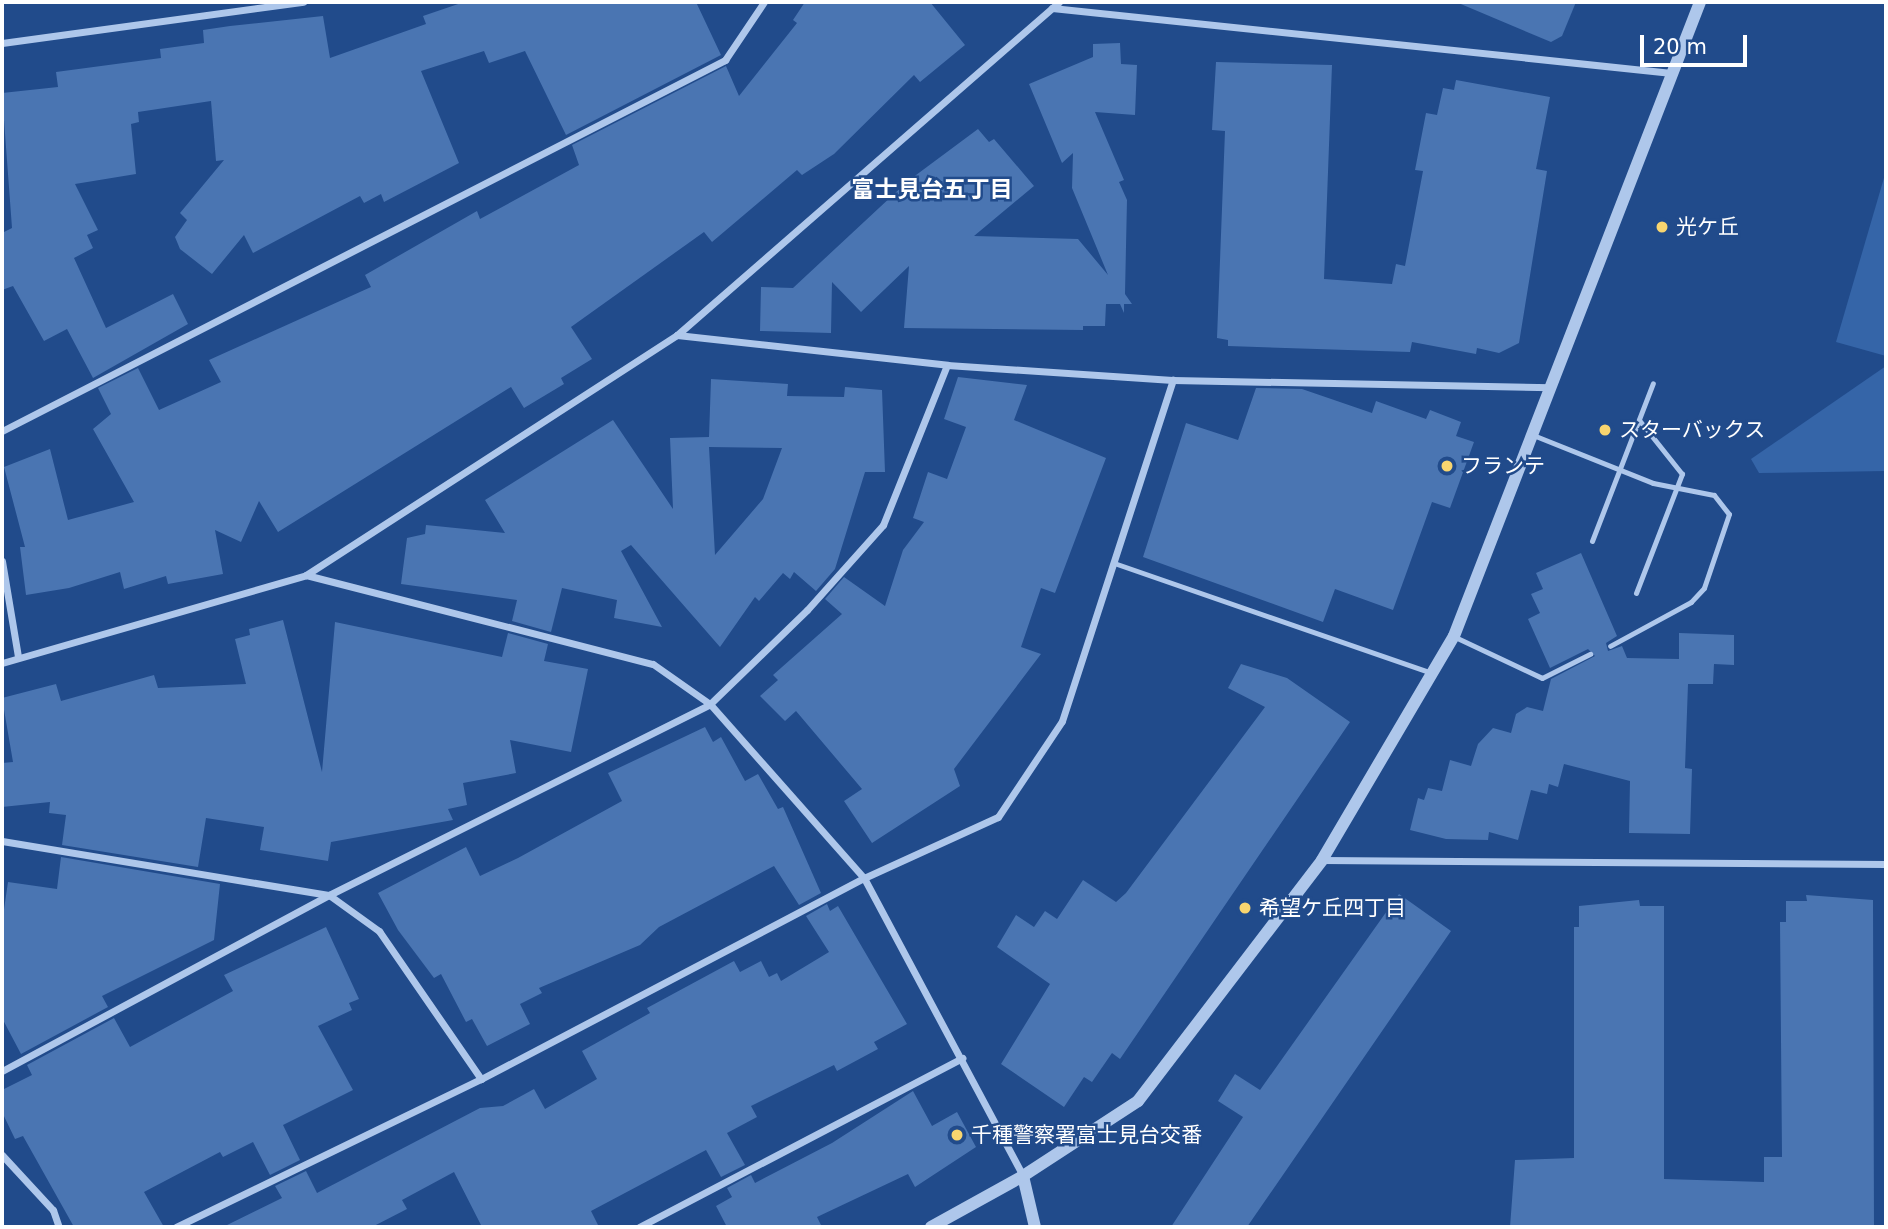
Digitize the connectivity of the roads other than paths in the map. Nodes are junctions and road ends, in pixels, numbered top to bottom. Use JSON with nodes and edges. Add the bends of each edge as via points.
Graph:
{"nodes":[{"id":1,"x":303,"y":2,"type":"edge"},
{"id":2,"x":764,"y":2,"type":"edge"},
{"id":3,"x":1059,"y":2,"type":"edge"},
{"id":4,"x":1700,"y":2,"type":"edge"},
{"id":5,"x":1052,"y":8,"type":"junction"},
{"id":6,"x":2,"y":43,"type":"edge"},
{"id":7,"x":1672,"y":73,"type":"junction"},
{"id":8,"x":677,"y":335,"type":"junction"},
{"id":9,"x":947,"y":365,"type":"junction"},
{"id":10,"x":1173,"y":380,"type":"junction"},
{"id":11,"x":1653,"y":383,"type":"dead end"},
{"id":12,"x":1551,"y":387,"type":"junction"},
{"id":13,"x":1639,"y":420,"type":"junction"},
{"id":14,"x":2,"y":431,"type":"edge"},
{"id":15,"x":1533,"y":435,"type":"junction"},
{"id":16,"x":1620,"y":469,"type":"junction"},
{"id":17,"x":1676,"y":487,"type":"junction"},
{"id":18,"x":1592,"y":541,"type":"dead end"},
{"id":19,"x":2,"y":561,"type":"edge"},
{"id":20,"x":1114,"y":564,"type":"junction"},
{"id":21,"x":306,"y":575,"type":"junction"},
{"id":22,"x":1636,"y":593,"type":"dead end"},
{"id":23,"x":1454,"y":636,"type":"junction"},
{"id":24,"x":1610,"y":646,"type":"dead end"},
{"id":25,"x":1590,"y":654,"type":"dead end"},
{"id":26,"x":18,"y":657,"type":"junction"},
{"id":27,"x":2,"y":663,"type":"edge"},
{"id":28,"x":1432,"y":673,"type":"junction"},
{"id":29,"x":710,"y":704,"type":"junction"},
{"id":30,"x":2,"y":841,"type":"edge"},
{"id":31,"x":1322,"y":860,"type":"junction"},
{"id":32,"x":1886,"y":864,"type":"edge"},
{"id":33,"x":864,"y":878,"type":"junction"},
{"id":34,"x":329,"y":895,"type":"junction"},
{"id":35,"x":962,"y":1058,"type":"junction"},
{"id":36,"x":2,"y":1071,"type":"edge"},
{"id":37,"x":481,"y":1079,"type":"junction"},
{"id":38,"x":2,"y":1156,"type":"edge"},
{"id":39,"x":1023,"y":1176,"type":"junction"},
{"id":40,"x":59,"y":1227,"type":"edge"},
{"id":41,"x":176,"y":1227,"type":"edge"},
{"id":42,"x":639,"y":1227,"type":"edge"},
{"id":43,"x":931,"y":1227,"type":"edge"},
{"id":44,"x":1035,"y":1227,"type":"edge"}],
"edges":[{"from":1,"to":6,"type":"street"},
{"from":2,"to":14,"type":"street","via":[[725,61]]},
{"from":3,"to":5,"type":"street"},
{"from":4,"to":7,"type":"street"},
{"from":5,"to":7,"type":"street"},
{"from":5,"to":8,"type":"street"},
{"from":7,"to":12,"type":"street"},
{"from":8,"to":9,"type":"street"},
{"from":8,"to":21,"type":"street"},
{"from":9,"to":10,"type":"street"},
{"from":9,"to":29,"type":"street","via":[[883,525],[807,610]]},
{"from":10,"to":12,"type":"street"},
{"from":10,"to":20,"type":"street"},
{"from":11,"to":13,"type":"lane"},
{"from":12,"to":15,"type":"street"},
{"from":13,"to":16,"type":"lane"},
{"from":13,"to":17,"type":"lane","via":[[1682,474]]},
{"from":15,"to":16,"type":"lane"},
{"from":15,"to":23,"type":"street"},
{"from":16,"to":17,"type":"lane"},
{"from":16,"to":18,"type":"lane"},
{"from":17,"to":22,"type":"lane"},
{"from":17,"to":24,"type":"lane","via":[[1724,502],[1727,533],[1704,588],[1691,602]]},
{"from":19,"to":26,"type":"street"},
{"from":20,"to":28,"type":"lane"},
{"from":20,"to":33,"type":"street","via":[[1062,722],[998,817]]},
{"from":21,"to":26,"type":"street"},
{"from":21,"to":29,"type":"street","via":[[653,664]]},
{"from":23,"to":25,"type":"lane","via":[[1542,678]]},
{"from":23,"to":28,"type":"street"},
{"from":26,"to":27,"type":"street"},
{"from":28,"to":31,"type":"street"},
{"from":29,"to":33,"type":"street"},
{"from":29,"to":34,"type":"street"},
{"from":30,"to":34,"type":"street"},
{"from":31,"to":32,"type":"street"},
{"from":31,"to":39,"type":"street","via":[[1138,1101]]},
{"from":33,"to":35,"type":"street"},
{"from":33,"to":37,"type":"street"},
{"from":34,"to":36,"type":"street"},
{"from":34,"to":37,"type":"street","via":[[379,931]]},
{"from":35,"to":39,"type":"street"},
{"from":35,"to":42,"type":"street"},
{"from":37,"to":41,"type":"street"},
{"from":38,"to":40,"type":"street","via":[[53,1210]]},
{"from":39,"to":43,"type":"street"},
{"from":39,"to":44,"type":"street"}]}
